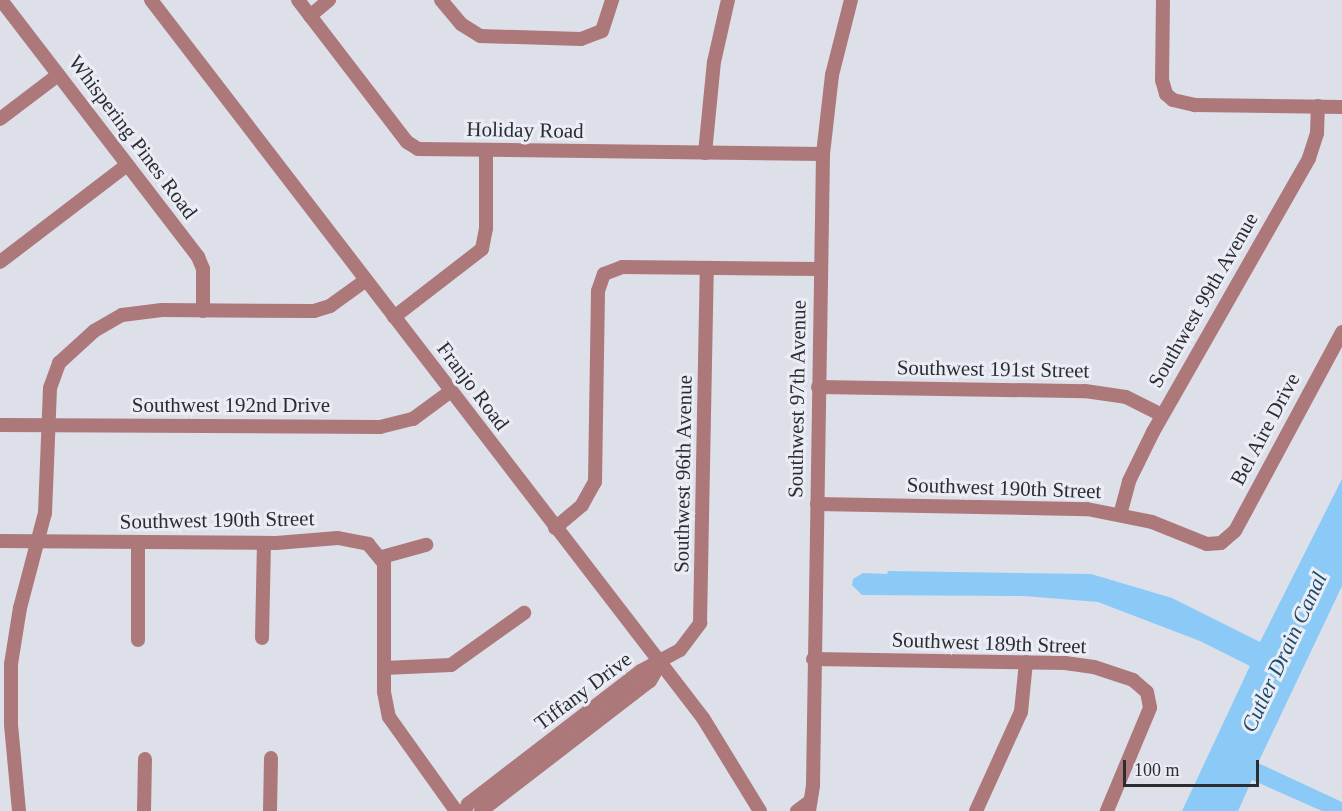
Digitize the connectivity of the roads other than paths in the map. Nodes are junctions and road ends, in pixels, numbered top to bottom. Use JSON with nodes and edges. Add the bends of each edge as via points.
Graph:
{"nodes":[{"id":1,"x":1,"y":0,"type":"edge"},
{"id":2,"x":151,"y":0,"type":"edge"},
{"id":3,"x":298,"y":0,"type":"edge"},
{"id":4,"x":329,"y":0,"type":"edge"},
{"id":5,"x":441,"y":0,"type":"edge"},
{"id":6,"x":612,"y":0,"type":"edge"},
{"id":7,"x":728,"y":0,"type":"edge"},
{"id":8,"x":851,"y":0,"type":"edge"},
{"id":9,"x":1163,"y":0,"type":"edge"},
{"id":10,"x":310,"y":16,"type":"junction"},
{"id":11,"x":58,"y":75,"type":"junction"},
{"id":12,"x":1318,"y":106,"type":"junction"},
{"id":13,"x":1342,"y":107,"type":"edge"},
{"id":14,"x":0,"y":119,"type":"edge"},
{"id":15,"x":486,"y":151,"type":"junction"},
{"id":16,"x":705,"y":153,"type":"junction"},
{"id":17,"x":823,"y":154,"type":"junction"},
{"id":18,"x":127,"y":165,"type":"junction"},
{"id":19,"x":0,"y":262,"type":"edge"},
{"id":20,"x":707,"y":268,"type":"junction"},
{"id":21,"x":819,"y":269,"type":"junction"},
{"id":22,"x":366,"y":280,"type":"junction"},
{"id":23,"x":203,"y":311,"type":"junction"},
{"id":24,"x":394,"y":317,"type":"junction"},
{"id":25,"x":1342,"y":332,"type":"edge"},
{"id":26,"x":818,"y":387,"type":"junction"},
{"id":27,"x":451,"y":392,"type":"junction"},
{"id":28,"x":1162,"y":415,"type":"junction"},
{"id":29,"x":0,"y":425,"type":"edge"},
{"id":30,"x":49,"y":425,"type":"junction"},
{"id":31,"x":817,"y":504,"type":"junction"},
{"id":32,"x":1120,"y":514,"type":"junction"},
{"id":33,"x":555,"y":528,"type":"junction"},
{"id":34,"x":0,"y":541,"type":"edge"},
{"id":35,"x":38,"y":542,"type":"junction"},
{"id":36,"x":138,"y":542,"type":"junction"},
{"id":37,"x":264,"y":543,"type":"junction"},
{"id":38,"x":1221,"y":543,"type":"joint"},
{"id":39,"x":426,"y":545,"type":"dead end"},
{"id":40,"x":382,"y":557,"type":"junction"},
{"id":41,"x":524,"y":613,"type":"dead end"},
{"id":42,"x":262,"y":638,"type":"dead end"},
{"id":43,"x":138,"y":640,"type":"dead end"},
{"id":44,"x":813,"y":659,"type":"junction"},
{"id":45,"x":1026,"y":662,"type":"junction"},
{"id":46,"x":660,"y":664,"type":"junction"},
{"id":47,"x":384,"y":668,"type":"junction"},
{"id":48,"x":271,"y":758,"type":"dead end"},
{"id":49,"x":145,"y":759,"type":"dead end"},
{"id":50,"x":758,"y":806,"type":"edge"},
{"id":51,"x":809,"y":806,"type":"edge"},
{"id":52,"x":19,"y":811,"type":"edge"},
{"id":53,"x":144,"y":811,"type":"edge"},
{"id":54,"x":270,"y":811,"type":"edge"},
{"id":55,"x":456,"y":811,"type":"edge"},
{"id":56,"x":465,"y":811,"type":"edge"},
{"id":57,"x":481,"y":811,"type":"edge"},
{"id":58,"x":773,"y":811,"type":"edge"},
{"id":59,"x":797,"y":811,"type":"edge"},
{"id":60,"x":976,"y":811,"type":"edge"},
{"id":61,"x":1107,"y":811,"type":"edge"}],
"edges":[{"from":1,"to":11,"type":"street","name":"Whispering Pines Road"},
{"from":2,"to":22,"type":"street","name":"Franjo Road"},
{"from":3,"to":10,"type":"street","name":"Holiday Road"},
{"from":4,"to":10,"type":"street"},
{"from":5,"to":6,"type":"street","via":[[461,24],[480,36],[581,39],[602,31]]},
{"from":7,"to":16,"type":"street","via":[[714,62]]},
{"from":8,"to":17,"type":"street","name":"Southwest 97th Avenue","via":[[832,75]]},
{"from":9,"to":12,"type":"street","via":[[1162,76],[1168,96],[1190,105]]},
{"from":10,"to":15,"type":"street","name":"Holiday Road","via":[[410,144],[424,150]]},
{"from":11,"to":14,"type":"street"},
{"from":11,"to":18,"type":"street","name":"Whispering Pines Road"},
{"from":12,"to":13,"type":"street"},
{"from":12,"to":28,"type":"street","name":"Southwest 99th Avenue","via":[[1317,133],[1309,158]]},
{"from":15,"to":16,"type":"street","name":"Holiday Road"},
{"from":15,"to":24,"type":"street","via":[[483,246]]},
{"from":16,"to":17,"type":"street","name":"Holiday Road"},
{"from":17,"to":21,"type":"street","name":"Southwest 97th Avenue"},
{"from":18,"to":19,"type":"street"},
{"from":18,"to":23,"type":"street","name":"Whispering Pines Road","via":[[201,263]]},
{"from":20,"to":21,"type":"street"},
{"from":20,"to":33,"type":"street","via":[[622,267],[602,276],[598,291],[595,482],[582,505]]},
{"from":20,"to":46,"type":"street","name":"Southwest 96th Avenue","via":[[702,614],[687,643]]},
{"from":21,"to":26,"type":"street","name":"Southwest 97th Avenue"},
{"from":22,"to":23,"type":"street","via":[[317,311]]},
{"from":22,"to":24,"type":"street","name":"Franjo Road"},
{"from":23,"to":30,"type":"street","via":[[140,311],[122,315],[94,331],[59,363],[50,388]]},
{"from":24,"to":27,"type":"street","name":"Franjo Road"},
{"from":25,"to":38,"type":"street","name":"Bel Aire Drive","via":[[1235,531]]},
{"from":26,"to":28,"type":"street","name":"Southwest 191st Street","via":[[1085,391],[1126,397]]},
{"from":26,"to":31,"type":"street","name":"Southwest 97th Avenue"},
{"from":27,"to":30,"type":"street","name":"Southwest 192nd Drive","via":[[413,419],[380,428]]},
{"from":27,"to":33,"type":"street","name":"Franjo Road"},
{"from":28,"to":32,"type":"street","name":"Southwest 99th Avenue","via":[[1132,473]]},
{"from":29,"to":30,"type":"street","name":"Southwest 192nd Drive"},
{"from":30,"to":35,"type":"street","via":[[47,496]]},
{"from":31,"to":32,"type":"street","name":"Southwest 190th Street","via":[[1071,508]]},
{"from":31,"to":44,"type":"street","name":"Southwest 97th Avenue"},
{"from":32,"to":38,"type":"street","name":"Southwest 190th Street","via":[[1207,544]]},
{"from":33,"to":46,"type":"street","name":"Franjo Road"},
{"from":34,"to":35,"type":"street","name":"Southwest 190th Street"},
{"from":35,"to":36,"type":"street","name":"Southwest 190th Street"},
{"from":35,"to":52,"type":"street","via":[[20,608],[10,675]]},
{"from":36,"to":37,"type":"street","name":"Southwest 190th Street"},
{"from":36,"to":43,"type":"street"},
{"from":37,"to":40,"type":"street","name":"Southwest 190th Street","via":[[356,539]]},
{"from":37,"to":42,"type":"street"},
{"from":39,"to":40,"type":"street"},
{"from":40,"to":47,"type":"street"},
{"from":41,"to":47,"type":"street","via":[[451,665]]},
{"from":44,"to":45,"type":"street","name":"Southwest 189th Street"},
{"from":44,"to":51,"type":"street","name":"Southwest 97th Avenue"},
{"from":45,"to":60,"type":"street","via":[[1021,712]]},
{"from":45,"to":61,"type":"street","name":"Southwest 189th Street","via":[[1078,664],[1116,673],[1140,685],[1150,701],[1144,726]]},
{"from":46,"to":50,"type":"street","name":"Franjo Road","via":[[721,744]]},
{"from":46,"to":56,"type":"street","name":"Tiffany Drive","via":[[641,671],[468,804]]},
{"from":46,"to":57,"type":"street","name":"Tiffany Drive","via":[[651,681]]},
{"from":47,"to":55,"type":"street","via":[[385,701],[392,723]]},
{"from":48,"to":54,"type":"street"},
{"from":49,"to":53,"type":"street"},
{"from":50,"to":58,"type":"street","name":"Franjo Road"},
{"from":51,"to":59,"type":"street","name":"Southwest 97th Avenue"}]}
